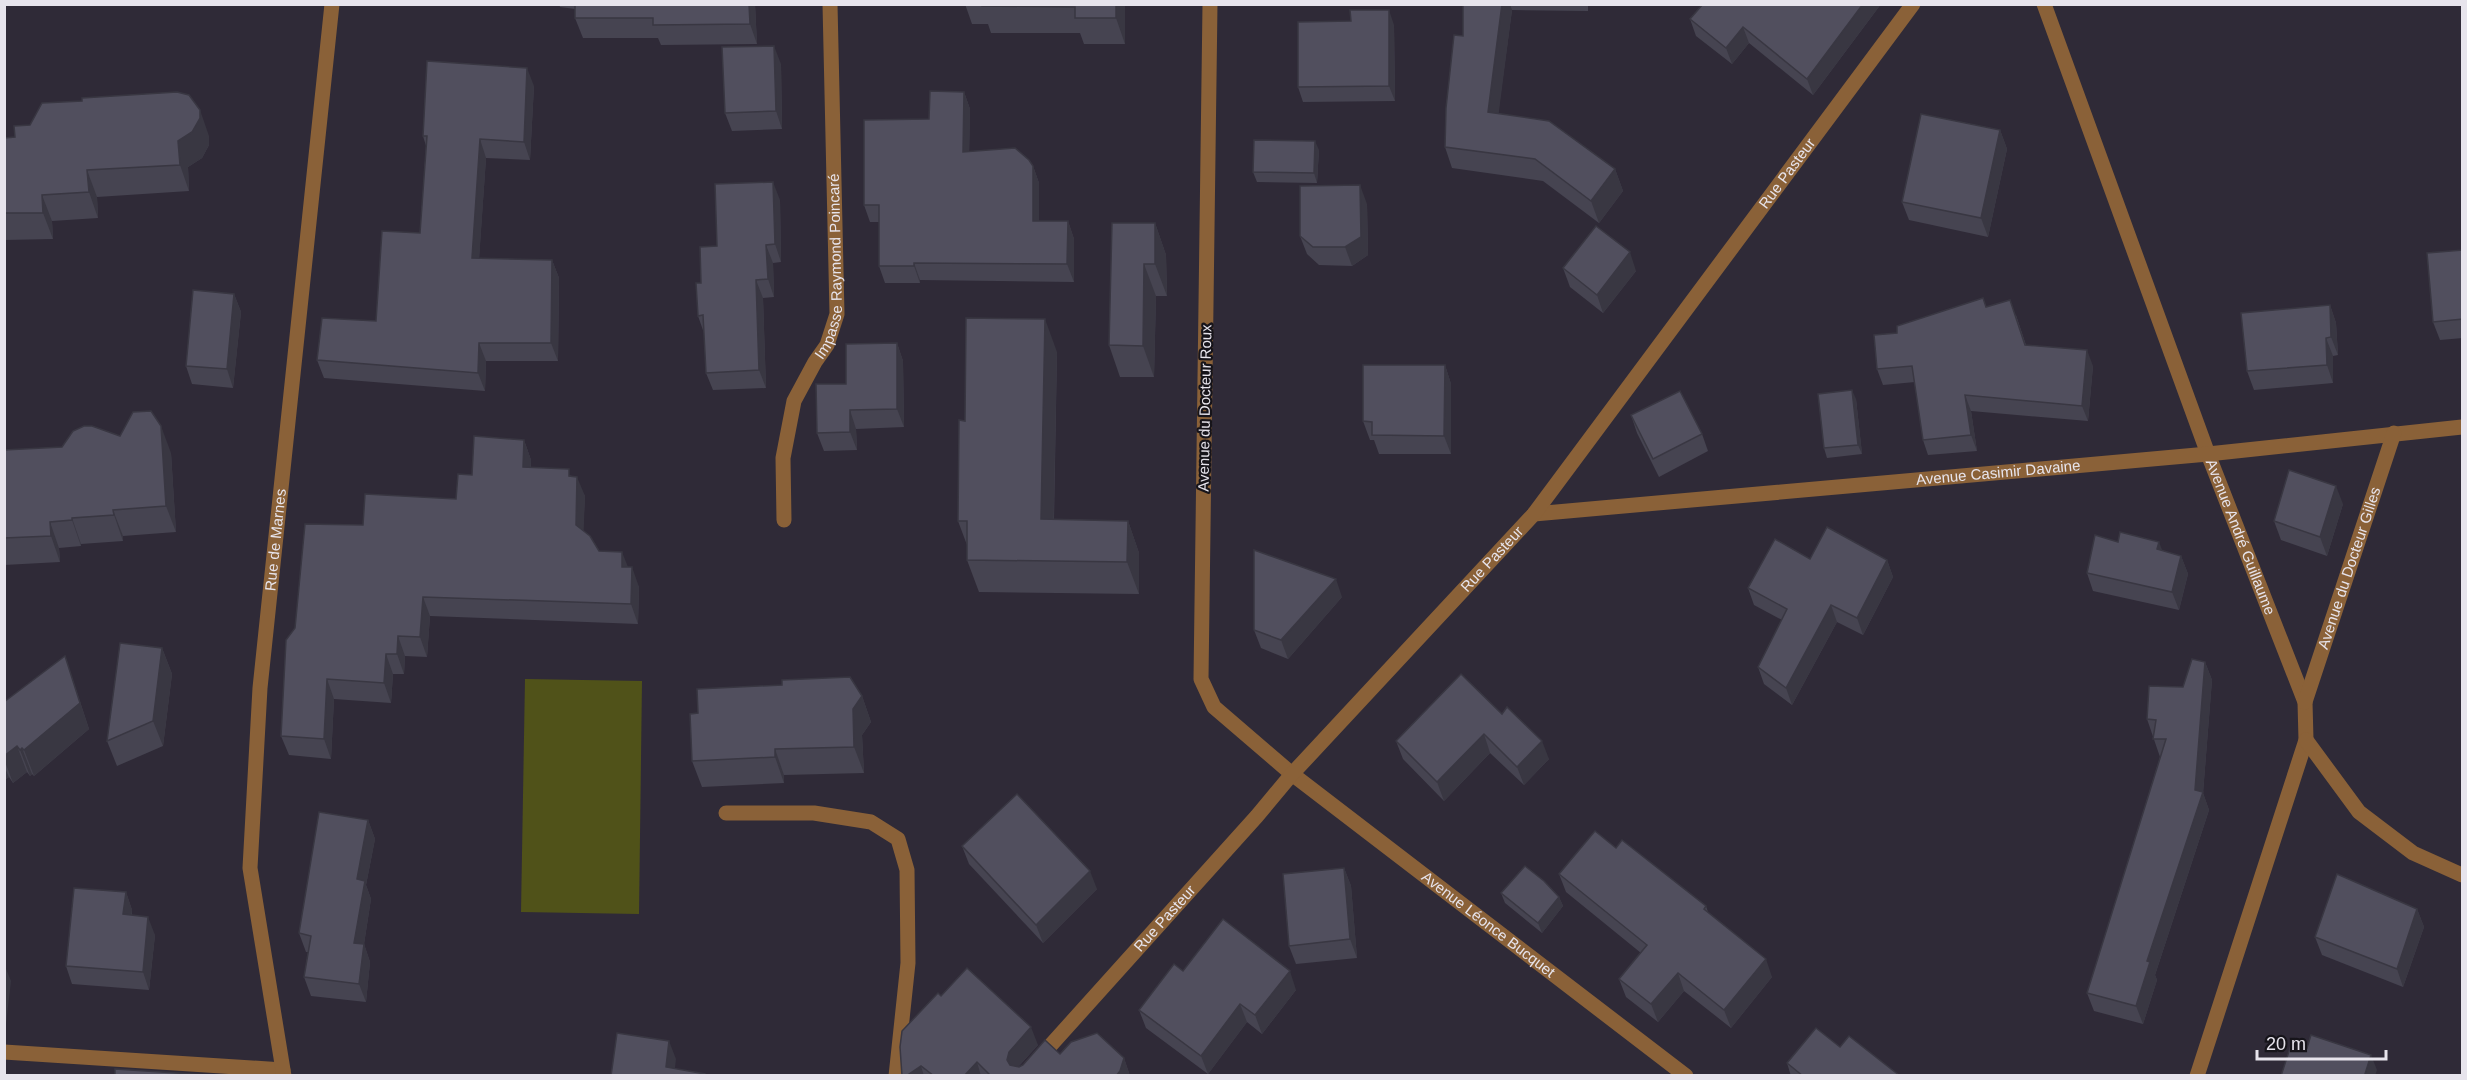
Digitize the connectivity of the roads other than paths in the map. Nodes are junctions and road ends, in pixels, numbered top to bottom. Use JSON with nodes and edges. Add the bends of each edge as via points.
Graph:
{"nodes":[{"id":1,"x":332,"y":4,"type":"edge"},
{"id":2,"x":830,"y":4,"type":"edge"},
{"id":3,"x":1210,"y":4,"type":"edge"},
{"id":4,"x":1913,"y":4,"type":"edge"},
{"id":5,"x":2044,"y":4,"type":"edge"},
{"id":6,"x":2463,"y":427,"type":"edge"},
{"id":7,"x":2394,"y":433,"type":"junction"},
{"id":8,"x":2208,"y":454,"type":"junction"},
{"id":9,"x":1534,"y":514,"type":"junction"},
{"id":10,"x":784,"y":520,"type":"dead end"},
{"id":11,"x":2305,"y":702,"type":"junction"},
{"id":12,"x":2306,"y":740,"type":"junction"},
{"id":13,"x":1292,"y":774,"type":"junction"},
{"id":14,"x":726,"y":813,"type":"dead end"},
{"id":15,"x":2463,"y":875,"type":"edge"},
{"id":16,"x":4,"y":1052,"type":"edge"},
{"id":17,"x":283,"y":1073,"type":"edge"},
{"id":18,"x":896,"y":1076,"type":"edge"},
{"id":19,"x":1023,"y":1076,"type":"edge"},
{"id":20,"x":1686,"y":1076,"type":"edge"},
{"id":21,"x":2197,"y":1076,"type":"edge"}],
"edges":[{"from":1,"to":17,"type":"street","name":"Rue de Marnes","via":[[260,688],[250,868]]},
{"from":2,"to":10,"type":"street","name":"Impasse Raymond Poincaré","via":[[837,314],[828,345],[794,401],[789,420],[783,458]]},
{"from":3,"to":13,"type":"street","name":"Avenue du Docteur Roux","via":[[1201,679],[1214,707]]},
{"from":4,"to":9,"type":"street","name":"Rue Pasteur"},
{"from":5,"to":8,"type":"street","name":"Avenue André Guillaume"},
{"from":6,"to":7,"type":"street","name":"Avenue Casimir Davaine"},
{"from":7,"to":8,"type":"street","name":"Avenue Casimir Davaine"},
{"from":7,"to":11,"type":"street","name":"Avenue du Docteur Gilles"},
{"from":8,"to":9,"type":"street","name":"Avenue Casimir Davaine"},
{"from":8,"to":11,"type":"street","name":"Avenue André Guillaume"},
{"from":9,"to":13,"type":"street","name":"Rue Pasteur"},
{"from":11,"to":12,"type":"street","name":"Avenue André Guillaume"},
{"from":12,"to":15,"type":"street","via":[[2359,812],[2413,853]]},
{"from":12,"to":21,"type":"street","name":"Avenue André Guillaume"},
{"from":13,"to":19,"type":"street","name":"Rue Pasteur"},
{"from":13,"to":20,"type":"street","name":"Avenue Léonce Bucquet"},
{"from":14,"to":18,"type":"street","via":[[814,813],[871,822],[898,839],[907,870],[908,963]]},
{"from":16,"to":17,"type":"street"}]}
